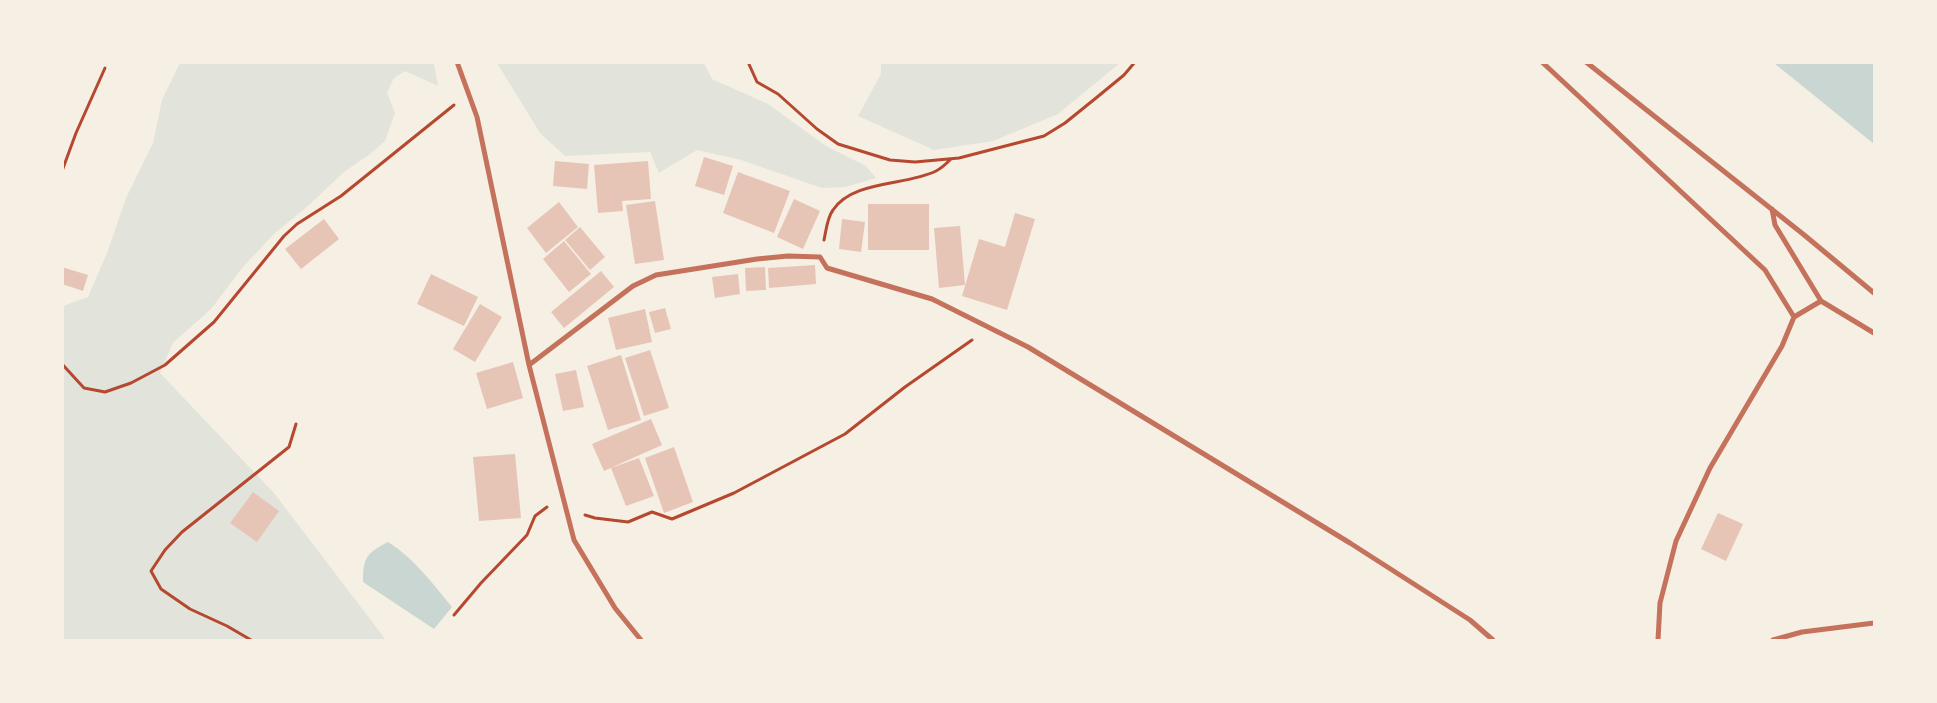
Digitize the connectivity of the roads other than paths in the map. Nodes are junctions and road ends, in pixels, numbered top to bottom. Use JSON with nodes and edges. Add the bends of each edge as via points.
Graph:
{"nodes":[{"id":1,"x":457,"y":62,"type":"edge"},
{"id":2,"x":1542,"y":62,"type":"edge"},
{"id":3,"x":1586,"y":62,"type":"edge"},
{"id":4,"x":1772,"y":209,"type":"junction"},
{"id":5,"x":1874,"y":294,"type":"edge"},
{"id":6,"x":1821,"y":301,"type":"junction"},
{"id":7,"x":1794,"y":318,"type":"junction"},
{"id":8,"x":1874,"y":333,"type":"edge"},
{"id":9,"x":529,"y":365,"type":"junction"},
{"id":10,"x":1874,"y":623,"type":"edge"},
{"id":11,"x":641,"y":640,"type":"edge"},
{"id":12,"x":1492,"y":640,"type":"edge"},
{"id":13,"x":1658,"y":640,"type":"edge"},
{"id":14,"x":1773,"y":640,"type":"edge"}],
"edges":[{"from":1,"to":9,"type":"street","via":[[477,117]]},
{"from":2,"to":7,"type":"street","via":[[1765,270]]},
{"from":3,"to":4,"type":"street"},
{"from":4,"to":5,"type":"street"},
{"from":4,"to":6,"type":"street","via":[[1775,225]]},
{"from":6,"to":7,"type":"street"},
{"from":6,"to":8,"type":"street"},
{"from":7,"to":13,"type":"street","via":[[1782,346],[1710,468],[1676,542],[1660,603]]},
{"from":9,"to":11,"type":"street","via":[[574,540],[615,608]]},
{"from":9,"to":12,"type":"street","via":[[633,286],[656,275],[757,259],[788,256],[820,258],[827,268],[932,299],[1028,347],[1322,525],[1470,620]]},
{"from":10,"to":14,"type":"street","via":[[1802,632]]}]}
